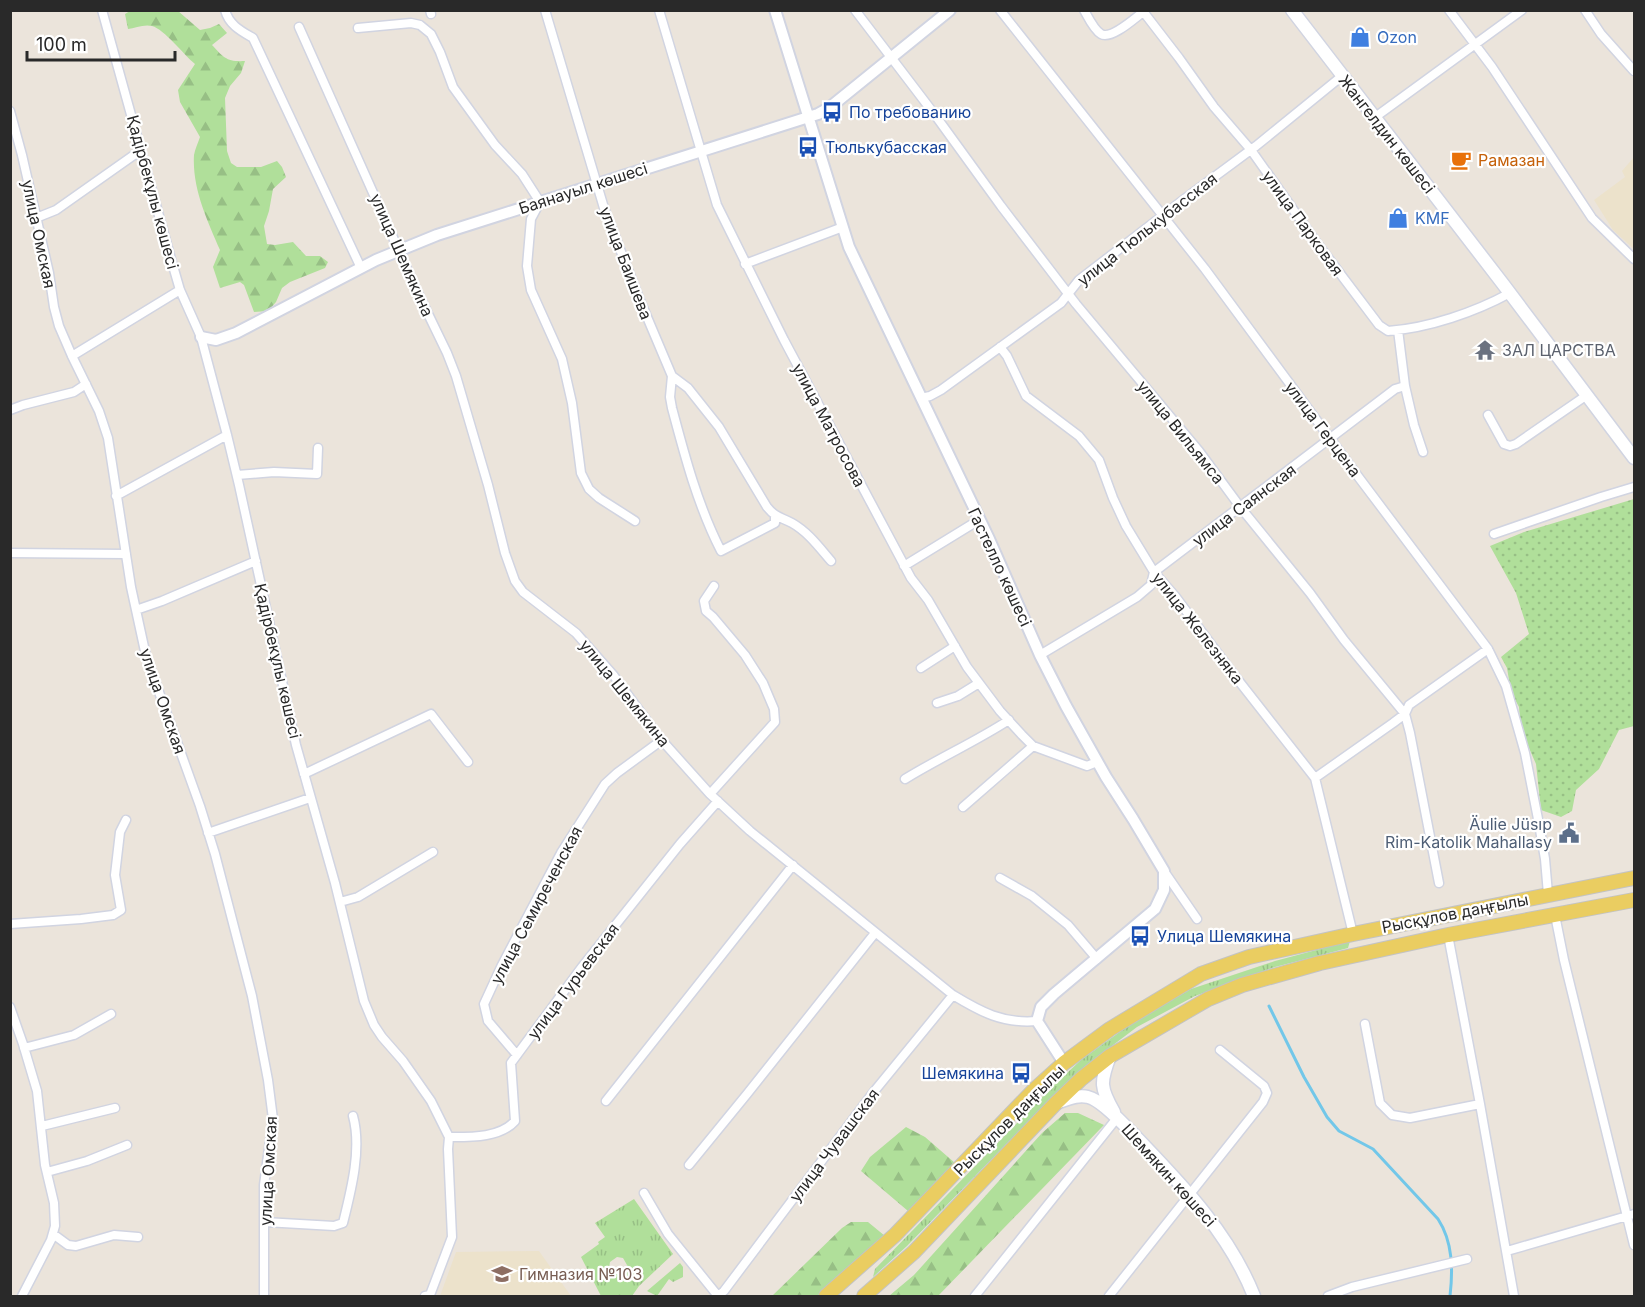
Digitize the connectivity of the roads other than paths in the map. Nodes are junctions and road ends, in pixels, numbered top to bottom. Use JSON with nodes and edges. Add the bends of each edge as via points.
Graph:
{"nodes":[{"id":1,"x":102,"y":10,"type":"edge"},
{"id":2,"x":225,"y":10,"type":"edge"},
{"id":3,"x":545,"y":10,"type":"edge"},
{"id":4,"x":659,"y":10,"type":"edge"},
{"id":5,"x":775,"y":10,"type":"edge"},
{"id":6,"x":855,"y":10,"type":"edge"},
{"id":7,"x":950,"y":10,"type":"edge"},
{"id":8,"x":1000,"y":10,"type":"edge"},
{"id":9,"x":1084,"y":10,"type":"edge"},
{"id":10,"x":1292,"y":10,"type":"edge"},
{"id":11,"x":1449,"y":10,"type":"edge"},
{"id":12,"x":1522,"y":10,"type":"edge"},
{"id":13,"x":1585,"y":10,"type":"edge"},
{"id":14,"x":1143,"y":11,"type":"edge"},
{"id":15,"x":299,"y":27,"type":"dead end"},
{"id":16,"x":358,"y":28,"type":"dead end"},
{"id":17,"x":1475,"y":45,"type":"junction"},
{"id":18,"x":891,"y":58,"type":"junction"},
{"id":19,"x":1635,"y":71,"type":"edge"},
{"id":20,"x":1342,"y":76,"type":"junction"},
{"id":21,"x":10,"y":111,"type":"edge"},
{"id":22,"x":807,"y":117,"type":"junction"},
{"id":23,"x":1374,"y":118,"type":"junction"},
{"id":24,"x":141,"y":150,"type":"junction"},
{"id":25,"x":1251,"y":150,"type":"junction"},
{"id":26,"x":701,"y":151,"type":"junction"},
{"id":27,"x":596,"y":184,"type":"junction"},
{"id":28,"x":540,"y":202,"type":"junction"},
{"id":29,"x":1162,"y":216,"type":"junction"},
{"id":30,"x":36,"y":218,"type":"junction"},
{"id":31,"x":843,"y":227,"type":"junction"},
{"id":32,"x":400,"y":250,"type":"junction"},
{"id":33,"x":1635,"y":259,"type":"edge"},
{"id":34,"x":745,"y":264,"type":"junction"},
{"id":35,"x":361,"y":268,"type":"junction"},
{"id":36,"x":180,"y":290,"type":"junction"},
{"id":37,"x":1510,"y":293,"type":"junction"},
{"id":38,"x":1068,"y":294,"type":"junction"},
{"id":39,"x":1398,"y":330,"type":"junction"},
{"id":40,"x":201,"y":337,"type":"junction"},
{"id":41,"x":1000,"y":347,"type":"junction"},
{"id":42,"x":72,"y":356,"type":"junction"},
{"id":43,"x":672,"y":376,"type":"junction"},
{"id":44,"x":86,"y":384,"type":"junction"},
{"id":45,"x":1404,"y":386,"type":"junction"},
{"id":46,"x":1587,"y":394,"type":"junction"},
{"id":47,"x":921,"y":398,"type":"junction"},
{"id":48,"x":10,"y":410,"type":"edge"},
{"id":49,"x":1488,"y":415,"type":"dead end"},
{"id":50,"x":227,"y":435,"type":"junction"},
{"id":51,"x":1330,"y":439,"type":"junction"},
{"id":52,"x":318,"y":448,"type":"dead end"},
{"id":53,"x":1423,"y":452,"type":"dead end"},
{"id":54,"x":1635,"y":458,"type":"edge"},
{"id":55,"x":237,"y":475,"type":"junction"},
{"id":56,"x":1635,"y":487,"type":"edge"},
{"id":57,"x":116,"y":496,"type":"junction"},
{"id":58,"x":1241,"y":508,"type":"junction"},
{"id":59,"x":775,"y":517,"type":"junction"},
{"id":60,"x":979,"y":520,"type":"junction"},
{"id":61,"x":634,"y":521,"type":"dead end"},
{"id":62,"x":1494,"y":534,"type":"dead end"},
{"id":63,"x":10,"y":553,"type":"edge"},
{"id":64,"x":126,"y":554,"type":"junction"},
{"id":65,"x":255,"y":561,"type":"junction"},
{"id":66,"x":831,"y":561,"type":"dead end"},
{"id":67,"x":904,"y":566,"type":"junction"},
{"id":68,"x":1154,"y":572,"type":"junction"},
{"id":69,"x":714,"y":586,"type":"dead end"},
{"id":70,"x":136,"y":610,"type":"junction"},
{"id":71,"x":955,"y":646,"type":"junction"},
{"id":72,"x":1488,"y":649,"type":"junction"},
{"id":73,"x":1040,"y":655,"type":"junction"},
{"id":74,"x":921,"y":668,"type":"dead end"},
{"id":75,"x":979,"y":683,"type":"junction"},
{"id":76,"x":937,"y":703,"type":"dead end"},
{"id":77,"x":1405,"y":714,"type":"junction"},
{"id":78,"x":1009,"y":720,"type":"junction"},
{"id":79,"x":662,"y":740,"type":"junction"},
{"id":80,"x":1033,"y":746,"type":"junction"},
{"id":81,"x":468,"y":762,"type":"dead end"},
{"id":82,"x":1097,"y":762,"type":"junction"},
{"id":83,"x":304,"y":774,"type":"junction"},
{"id":84,"x":1315,"y":778,"type":"junction"},
{"id":85,"x":906,"y":779,"type":"dead end"},
{"id":86,"x":710,"y":794,"type":"junction"},
{"id":87,"x":310,"y":798,"type":"junction"},
{"id":88,"x":718,"y":801,"type":"junction"},
{"id":89,"x":963,"y":807,"type":"dead end"},
{"id":90,"x":126,"y":820,"type":"dead end"},
{"id":91,"x":208,"y":833,"type":"junction"},
{"id":92,"x":433,"y":852,"type":"dead end"},
{"id":93,"x":793,"y":865,"type":"junction"},
{"id":94,"x":1164,"y":871,"type":"junction"},
{"id":95,"x":1000,"y":878,"type":"dead end"},
{"id":96,"x":1635,"y":878,"type":"edge"},
{"id":97,"x":1439,"y":883,"type":"dead end"},
{"id":98,"x":1604,"y":884,"type":"junction"},
{"id":99,"x":1548,"y":894,"type":"junction"},
{"id":100,"x":1635,"y":900,"type":"edge"},
{"id":101,"x":340,"y":903,"type":"junction"},
{"id":102,"x":1476,"y":909,"type":"junction"},
{"id":103,"x":1555,"y":915,"type":"junction"},
{"id":104,"x":1197,"y":919,"type":"dead end"},
{"id":105,"x":1523,"y":920,"type":"junction"},
{"id":106,"x":10,"y":924,"type":"edge"},
{"id":107,"x":875,"y":933,"type":"junction"},
{"id":108,"x":1353,"y":934,"type":"junction"},
{"id":109,"x":1448,"y":935,"type":"junction"},
{"id":110,"x":1413,"y":943,"type":"junction"},
{"id":111,"x":1096,"y":959,"type":"junction"},
{"id":112,"x":953,"y":995,"type":"junction"},
{"id":113,"x":10,"y":1007,"type":"edge"},
{"id":114,"x":111,"y":1014,"type":"dead end"},
{"id":115,"x":1037,"y":1021,"type":"junction"},
{"id":116,"x":1365,"y":1024,"type":"dead end"},
{"id":117,"x":24,"y":1048,"type":"junction"},
{"id":118,"x":1220,"y":1050,"type":"dead end"},
{"id":119,"x":517,"y":1055,"type":"junction"},
{"id":120,"x":1110,"y":1056,"type":"junction"},
{"id":121,"x":1064,"y":1063,"type":"junction"},
{"id":122,"x":606,"y":1101,"type":"dead end"},
{"id":123,"x":1054,"y":1104,"type":"junction"},
{"id":124,"x":1480,"y":1104,"type":"junction"},
{"id":125,"x":115,"y":1108,"type":"dead end"},
{"id":126,"x":353,"y":1116,"type":"dead end"},
{"id":127,"x":1117,"y":1118,"type":"junction"},
{"id":128,"x":40,"y":1125,"type":"junction"},
{"id":129,"x":449,"y":1137,"type":"junction"},
{"id":130,"x":127,"y":1145,"type":"dead end"},
{"id":131,"x":689,"y":1165,"type":"dead end"},
{"id":132,"x":47,"y":1172,"type":"junction"},
{"id":133,"x":644,"y":1192,"type":"dead end"},
{"id":134,"x":1191,"y":1194,"type":"junction"},
{"id":135,"x":1631,"y":1215,"type":"edge"},
{"id":136,"x":265,"y":1222,"type":"junction"},
{"id":137,"x":53,"y":1234,"type":"junction"},
{"id":138,"x":138,"y":1237,"type":"dead end"},
{"id":139,"x":1635,"y":1245,"type":"edge"},
{"id":140,"x":1507,"y":1251,"type":"junction"},
{"id":141,"x":1467,"y":1259,"type":"dead end"},
{"id":142,"x":852,"y":1274,"type":"junction"},
{"id":143,"x":866,"y":1295,"type":"edge"},
{"id":144,"x":22,"y":1296,"type":"edge"},
{"id":145,"x":264,"y":1296,"type":"edge"},
{"id":146,"x":428,"y":1296,"type":"edge"},
{"id":147,"x":718,"y":1296,"type":"edge"},
{"id":148,"x":825,"y":1296,"type":"edge"},
{"id":149,"x":975,"y":1296,"type":"edge"},
{"id":150,"x":1109,"y":1296,"type":"edge"},
{"id":151,"x":1254,"y":1296,"type":"edge"},
{"id":152,"x":1328,"y":1296,"type":"edge"},
{"id":153,"x":1514,"y":1296,"type":"edge"}],
"edges":[{"from":1,"to":24,"type":"street","name":"Қадірбекұлы көшесі"},
{"from":2,"to":35,"type":"street","via":[[235,27],[253,38]]},
{"from":3,"to":27,"type":"street","name":"улица Баишева"},
{"from":4,"to":26,"type":"street","name":"улица Матросова"},
{"from":5,"to":22,"type":"street","name":"Гастелло көшесі"},
{"from":6,"to":18,"type":"street","name":"улица Вильямса"},
{"from":7,"to":18,"type":"street","name":"Баянауыл көшесі"},
{"from":8,"to":29,"type":"street","name":"улица Герцена"},
{"from":9,"to":14,"type":"street","via":[[1100,34],[1106,35],[1118,31]]},
{"from":10,"to":20,"type":"main road","name":"Жангелдин көшесі"},
{"from":11,"to":17,"type":"street"},
{"from":12,"to":17,"type":"street"},
{"from":13,"to":19,"type":"street"},
{"from":14,"to":25,"type":"street","name":"улица Парковая"},
{"from":15,"to":32,"type":"street","name":"улица Шемякина"},
{"from":16,"to":28,"type":"street","via":[[411,23],[431,34],[453,87]]},
{"from":17,"to":23,"type":"street"},
{"from":17,"to":33,"type":"street","via":[[1592,218]]},
{"from":18,"to":22,"type":"street","name":"Баянауыл көшесі","via":[[829,108]]},
{"from":18,"to":38,"type":"street","name":"улица Вильямса"},
{"from":20,"to":23,"type":"main road","name":"Жангелдин көшесі"},
{"from":20,"to":25,"type":"street","name":"улица Тюлькубасская"},
{"from":21,"to":30,"type":"street","name":"улица Омская"},
{"from":22,"to":26,"type":"street","name":"Баянауыл көшесі"},
{"from":22,"to":31,"type":"street","name":"Гастелло көшесі"},
{"from":23,"to":37,"type":"main road","name":"Жангелдин көшесі"},
{"from":24,"to":30,"type":"street","via":[[56,210]]},
{"from":24,"to":36,"type":"street","name":"Қадірбекұлы көшесі"},
{"from":25,"to":29,"type":"street","name":"улица Тюлькубасская"},
{"from":25,"to":39,"type":"street","name":"улица Парковая","via":[[1379,325],[1388,331]]},
{"from":26,"to":27,"type":"street","name":"Баянауыл көшесі"},
{"from":26,"to":34,"type":"street","name":"улица Матросова","via":[[717,205]]},
{"from":27,"to":28,"type":"street","name":"Баянауыл көшесі"},
{"from":27,"to":43,"type":"street","name":"улица Баишева"},
{"from":28,"to":32,"type":"street","name":"Баянауыл көшесі"},
{"from":28,"to":61,"type":"street","via":[[531,219],[527,266],[531,291],[562,359],[581,473],[589,489]]},
{"from":29,"to":38,"type":"street","name":"улица Тюлькубасская","via":[[1078,280]]},
{"from":29,"to":51,"type":"street","name":"улица Герцена"},
{"from":30,"to":42,"type":"street","name":"улица Омская","via":[[54,307]]},
{"from":31,"to":34,"type":"street"},
{"from":31,"to":47,"type":"street","name":"Гастелло көшесі"},
{"from":32,"to":35,"type":"street","name":"Баянауыл көшесі"},
{"from":32,"to":79,"type":"street","name":"улица Шемякина","via":[[456,376],[515,581],[523,592],[576,633]]},
{"from":34,"to":67,"type":"street","name":"улица Матросова"},
{"from":35,"to":40,"type":"street","name":"Баянауыл көшесі","via":[[236,333],[216,340]]},
{"from":36,"to":40,"type":"street","name":"Қадірбекұлы көшесі"},
{"from":36,"to":42,"type":"street"},
{"from":37,"to":39,"type":"street","via":[[1477,308]]},
{"from":37,"to":46,"type":"main road","name":"Жангелдин көшесі"},
{"from":38,"to":41,"type":"street","name":"улица Тюлькубасская"},
{"from":38,"to":58,"type":"street","name":"улица Вильямса"},
{"from":39,"to":45,"type":"street"},
{"from":40,"to":50,"type":"street","name":"Қадірбекұлы көшесі"},
{"from":41,"to":47,"type":"street","name":"улица Тюлькубасская","via":[[941,390]]},
{"from":41,"to":68,"type":"street","name":"улица Железняка","via":[[1026,396],[1079,436],[1099,460],[1126,526]]},
{"from":42,"to":44,"type":"street","name":"улица Омская"},
{"from":43,"to":59,"type":"street","name":"улица Баишева","via":[[688,388],[719,427]]},
{"from":43,"to":59,"type":"street","name":"улица Баишева","via":[[670,397],[674,417],[702,512],[721,551],[775,523]]},
{"from":44,"to":48,"type":"street","via":[[74,392]]},
{"from":44,"to":57,"type":"street","name":"улица Омская","via":[[108,438]]},
{"from":45,"to":51,"type":"street","name":"улица Саянская"},
{"from":45,"to":53,"type":"street"},
{"from":46,"to":49,"type":"street","via":[[1510,446],[1504,444]]},
{"from":46,"to":54,"type":"main road","name":"Жангелдин көшесі"},
{"from":47,"to":60,"type":"street","name":"Гастелло көшесі"},
{"from":50,"to":55,"type":"street","name":"Қадірбекұлы көшесі"},
{"from":50,"to":57,"type":"street"},
{"from":51,"to":58,"type":"street","name":"улица Саянская"},
{"from":51,"to":72,"type":"street","name":"улица Герцена"},
{"from":52,"to":55,"type":"street","via":[[317,474]]},
{"from":55,"to":65,"type":"street","name":"Қадірбекұлы көшесі"},
{"from":56,"to":62,"type":"street"},
{"from":57,"to":64,"type":"street","name":"улица Омская"},
{"from":58,"to":68,"type":"street","name":"улица Саянская"},
{"from":58,"to":77,"type":"street","name":"улица Вильямса"},
{"from":59,"to":66,"type":"street","name":"улица Баишева","via":[[792,523],[813,539]]},
{"from":60,"to":67,"type":"street"},
{"from":60,"to":73,"type":"street","name":"Гастелло көшесі"},
{"from":63,"to":64,"type":"street"},
{"from":64,"to":70,"type":"street","name":"улица Омская"},
{"from":65,"to":70,"type":"street"},
{"from":65,"to":83,"type":"street","name":"Қадірбекұлы көшесі"},
{"from":67,"to":71,"type":"street","name":"улица Матросова"},
{"from":68,"to":73,"type":"street","name":"улица Саянская","via":[[1151,585],[1137,597]]},
{"from":68,"to":84,"type":"street","name":"улица Железняка"},
{"from":69,"to":86,"type":"street","via":[[704,601],[706,611],[745,655],[763,683],[775,722]]},
{"from":70,"to":91,"type":"street","name":"улица Омская","via":[[146,656]]},
{"from":71,"to":74,"type":"street"},
{"from":71,"to":75,"type":"street","name":"улица Матросова"},
{"from":72,"to":77,"type":"street","via":[[1409,705]]},
{"from":72,"to":99,"type":"street","name":"улица Герцена","via":[[1506,686],[1525,753]]},
{"from":73,"to":82,"type":"street","name":"Гастелло көшесі"},
{"from":75,"to":76,"type":"street"},
{"from":75,"to":78,"type":"street","name":"улица Матросова"},
{"from":77,"to":84,"type":"street"},
{"from":77,"to":97,"type":"street","name":"улица Вильямса"},
{"from":78,"to":80,"type":"street","name":"улица Матросова"},
{"from":78,"to":85,"type":"street"},
{"from":79,"to":86,"type":"street","name":"улица Шемякина"},
{"from":79,"to":119,"type":"street","name":"улица Семиреченская","via":[[605,784],[561,853],[484,1004],[488,1021]]},
{"from":80,"to":82,"type":"street","name":"улица Матросова","via":[[1087,766]]},
{"from":80,"to":89,"type":"street"},
{"from":81,"to":83,"type":"street","via":[[431,714]]},
{"from":82,"to":94,"type":"street","name":"Гастелло көшесі"},
{"from":83,"to":87,"type":"street","name":"Қадірбекұлы көшесі"},
{"from":84,"to":108,"type":"street","name":"улица Железняка"},
{"from":86,"to":88,"type":"street","name":"улица Шемякина"},
{"from":87,"to":91,"type":"street"},
{"from":87,"to":101,"type":"street","name":"Қадірбекұлы көшесі"},
{"from":88,"to":93,"type":"street","name":"улица Шемякина"},
{"from":88,"to":119,"type":"street","name":"улица Гурьевская","via":[[596,949]]},
{"from":90,"to":106,"type":"street","via":[[120,832],[115,875],[121,910],[113,915]]},
{"from":91,"to":136,"type":"street","name":"улица Омская","via":[[252,996],[268,1080],[273,1119],[264,1185]]},
{"from":92,"to":101,"type":"street","via":[[358,897]]},
{"from":93,"to":107,"type":"street","name":"улица Шемякина"},
{"from":93,"to":122,"type":"street"},
{"from":94,"to":104,"type":"street"},
{"from":94,"to":111,"type":"street","via":[[1164,890],[1155,909]]},
{"from":95,"to":111,"type":"street","via":[[1032,896],[1068,925]]},
{"from":96,"to":98,"type":"main road","name":"Рысқұлов даңғылы"},
{"from":98,"to":99,"type":"main road","name":"Рысқұлов даңғылы"},
{"from":98,"to":105,"type":"main road","via":[[1601,893],[1526,908]]},
{"from":99,"to":102,"type":"main road","name":"Рысқұлов даңғылы"},
{"from":100,"to":103,"type":"main road","name":"Рысқұлов даңғылы"},
{"from":101,"to":129,"type":"street","name":"Қадірбекұлы көшесі","via":[[364,1001],[374,1024],[431,1101]]},
{"from":102,"to":108,"type":"main road","name":"Рысқұлов даңғылы"},
{"from":102,"to":110,"type":"main road","via":[[1476,918],[1416,930]]},
{"from":103,"to":105,"type":"main road","name":"Рысқұлов даңғылы"},
{"from":103,"to":135,"type":"street"},
{"from":105,"to":109,"type":"main road","name":"Рысқұлов даңғылы"},
{"from":107,"to":112,"type":"street","name":"улица Шемякина"},
{"from":107,"to":131,"type":"street"},
{"from":108,"to":121,"type":"main road","name":"Рысқұлов даңғылы","via":[[1249,957],[1201,974],[1110,1029]]},
{"from":109,"to":110,"type":"main road","name":"Рысқұлов даңғылы"},
{"from":109,"to":124,"type":"street"},
{"from":110,"to":120,"type":"main road","name":"Рысқұлов даңғылы","via":[[1242,985],[1208,999]]},
{"from":111,"to":115,"type":"street","via":[[1041,1007]]},
{"from":112,"to":115,"type":"street","name":"улица Шемякина","via":[[998,1018]]},
{"from":112,"to":147,"type":"street","name":"улица Чувашская"},
{"from":113,"to":117,"type":"street"},
{"from":114,"to":117,"type":"street","via":[[74,1035]]},
{"from":115,"to":121,"type":"street"},
{"from":116,"to":124,"type":"street","via":[[1380,1103],[1392,1115],[1410,1118]]},
{"from":117,"to":128,"type":"street","via":[[36,1091]]},
{"from":118,"to":134,"type":"street","via":[[1264,1086],[1267,1093]]},
{"from":119,"to":129,"type":"street","name":"улица Гурьевская","via":[[511,1063],[515,1121],[492,1134]]},
{"from":120,"to":123,"type":"main road","name":"Рысқұлов даңғылы"},
{"from":120,"to":127,"type":"main road","name":"Шемякин көшесі","via":[[1103,1084]]},
{"from":121,"to":142,"type":"main road","name":"Рысқұлов даңғылы","via":[[919,1212]]},
{"from":123,"to":127,"type":"main road","name":"Шемякин көшесі","via":[[1079,1096],[1090,1097]]},
{"from":123,"to":143,"type":"main road","name":"Рысқұлов даңғылы","via":[[929,1237]]},
{"from":124,"to":140,"type":"street"},
{"from":125,"to":128,"type":"street"},
{"from":126,"to":136,"type":"street","via":[[356,1155],[343,1223],[334,1226]]},
{"from":127,"to":134,"type":"main road","name":"Шемякин көшесі"},
{"from":127,"to":149,"type":"street"},
{"from":128,"to":132,"type":"street"},
{"from":129,"to":146,"type":"street","name":"Қадірбекұлы көшесі","via":[[452,1237]]},
{"from":130,"to":132,"type":"street"},
{"from":132,"to":137,"type":"street","via":[[54,1203]]},
{"from":133,"to":147,"type":"street","via":[[668,1234]]},
{"from":134,"to":150,"type":"street"},
{"from":134,"to":151,"type":"main road","name":"Шемякин көшесі","via":[[1221,1234]]},
{"from":135,"to":139,"type":"street"},
{"from":135,"to":140,"type":"street"},
{"from":136,"to":145,"type":"street","name":"улица Омская"},
{"from":137,"to":138,"type":"street","via":[[76,1246],[114,1235]]},
{"from":137,"to":144,"type":"street"},
{"from":140,"to":153,"type":"street"},
{"from":141,"to":152,"type":"street"},
{"from":142,"to":143,"type":"main road"},
{"from":142,"to":148,"type":"main road","name":"Рысқұлов даңғылы"}]}
